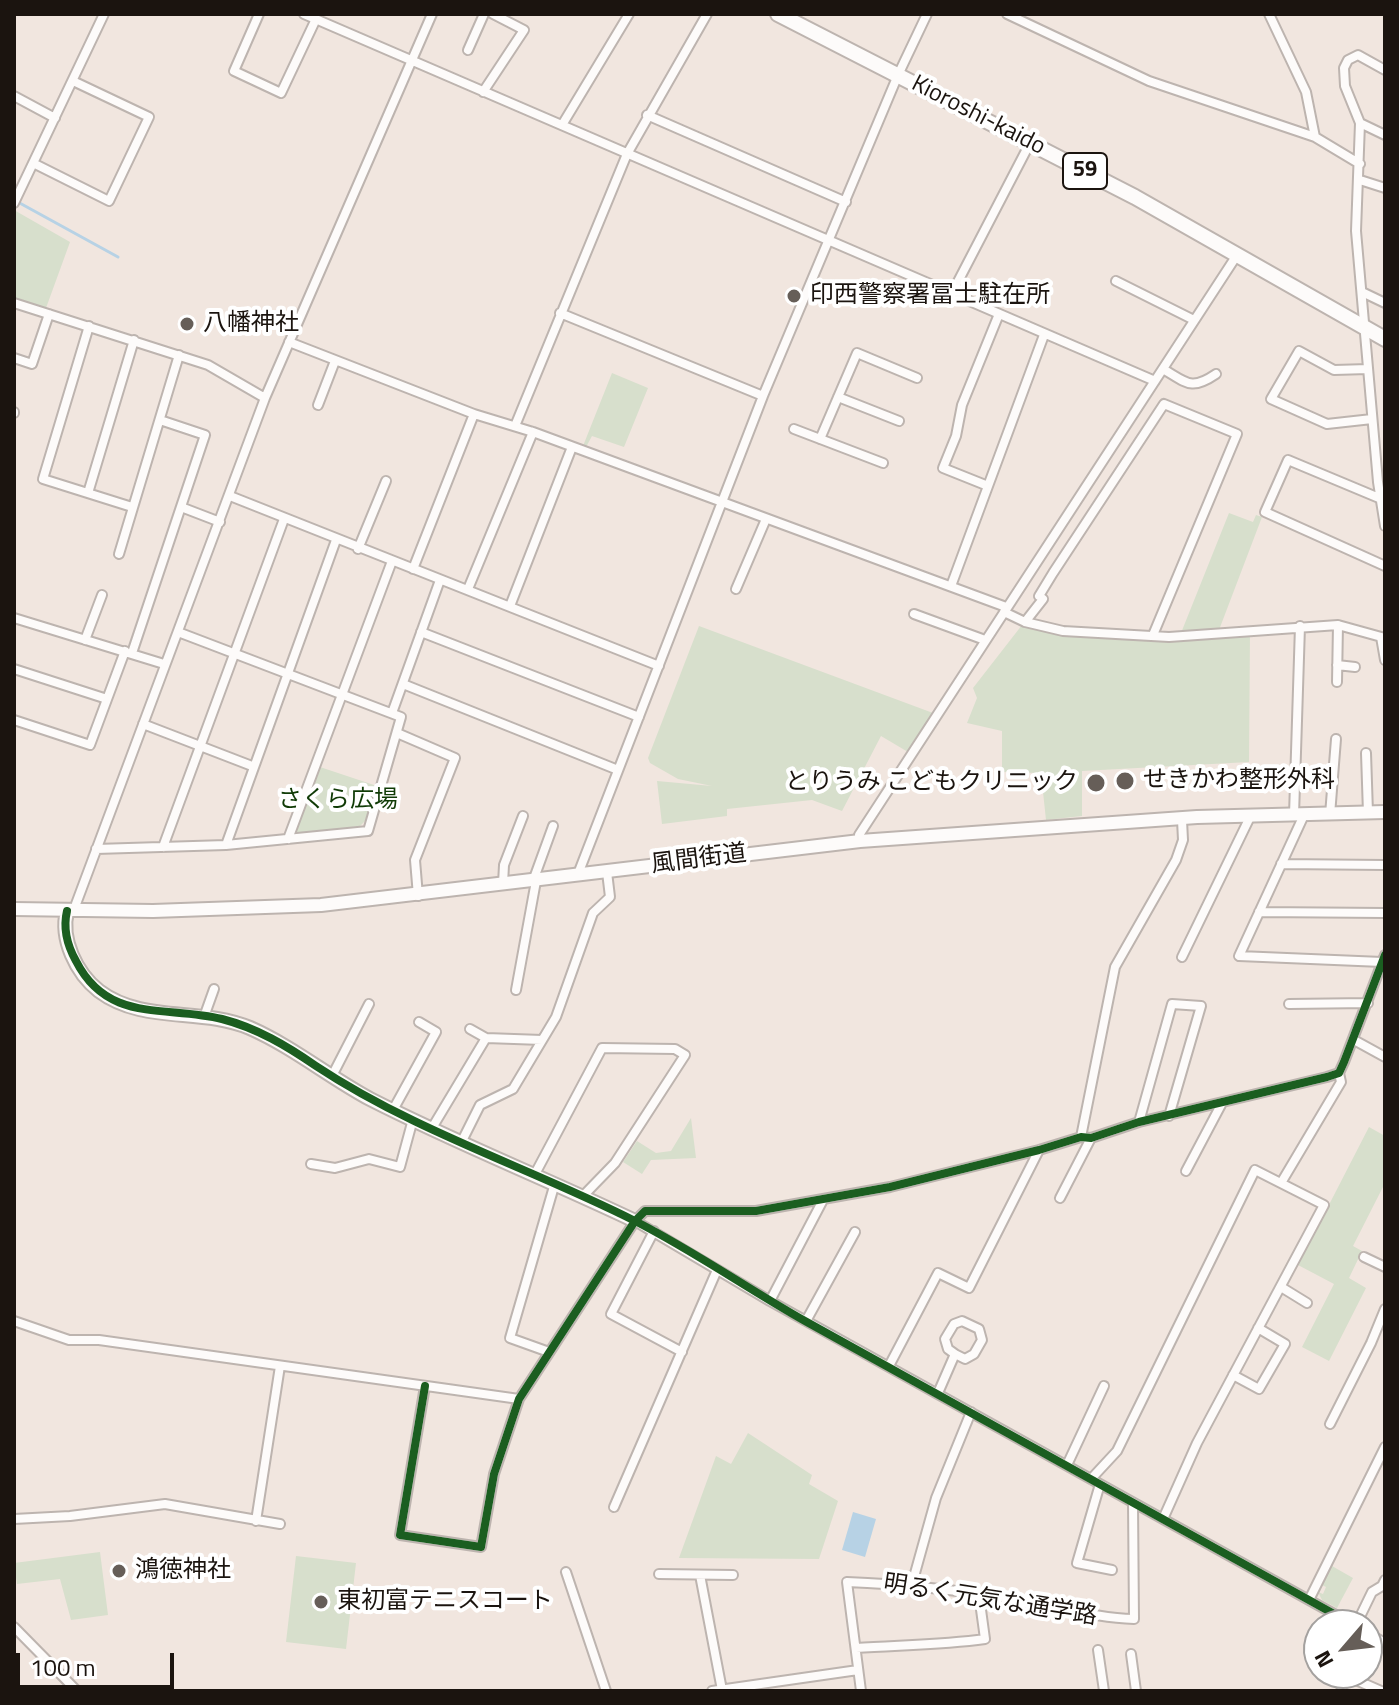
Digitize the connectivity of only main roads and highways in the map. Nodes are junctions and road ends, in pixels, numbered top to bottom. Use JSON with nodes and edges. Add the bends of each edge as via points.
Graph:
{"nodes":[{"id":1,"x":778,"y":14,"type":"edge"},
{"id":2,"x":1385,"y":339,"type":"edge"}],
"edges":[{"from":1,"to":2,"type":"main road","name":"Kioroshi-kaido","number":"59","via":[[1135,197]]}]}
